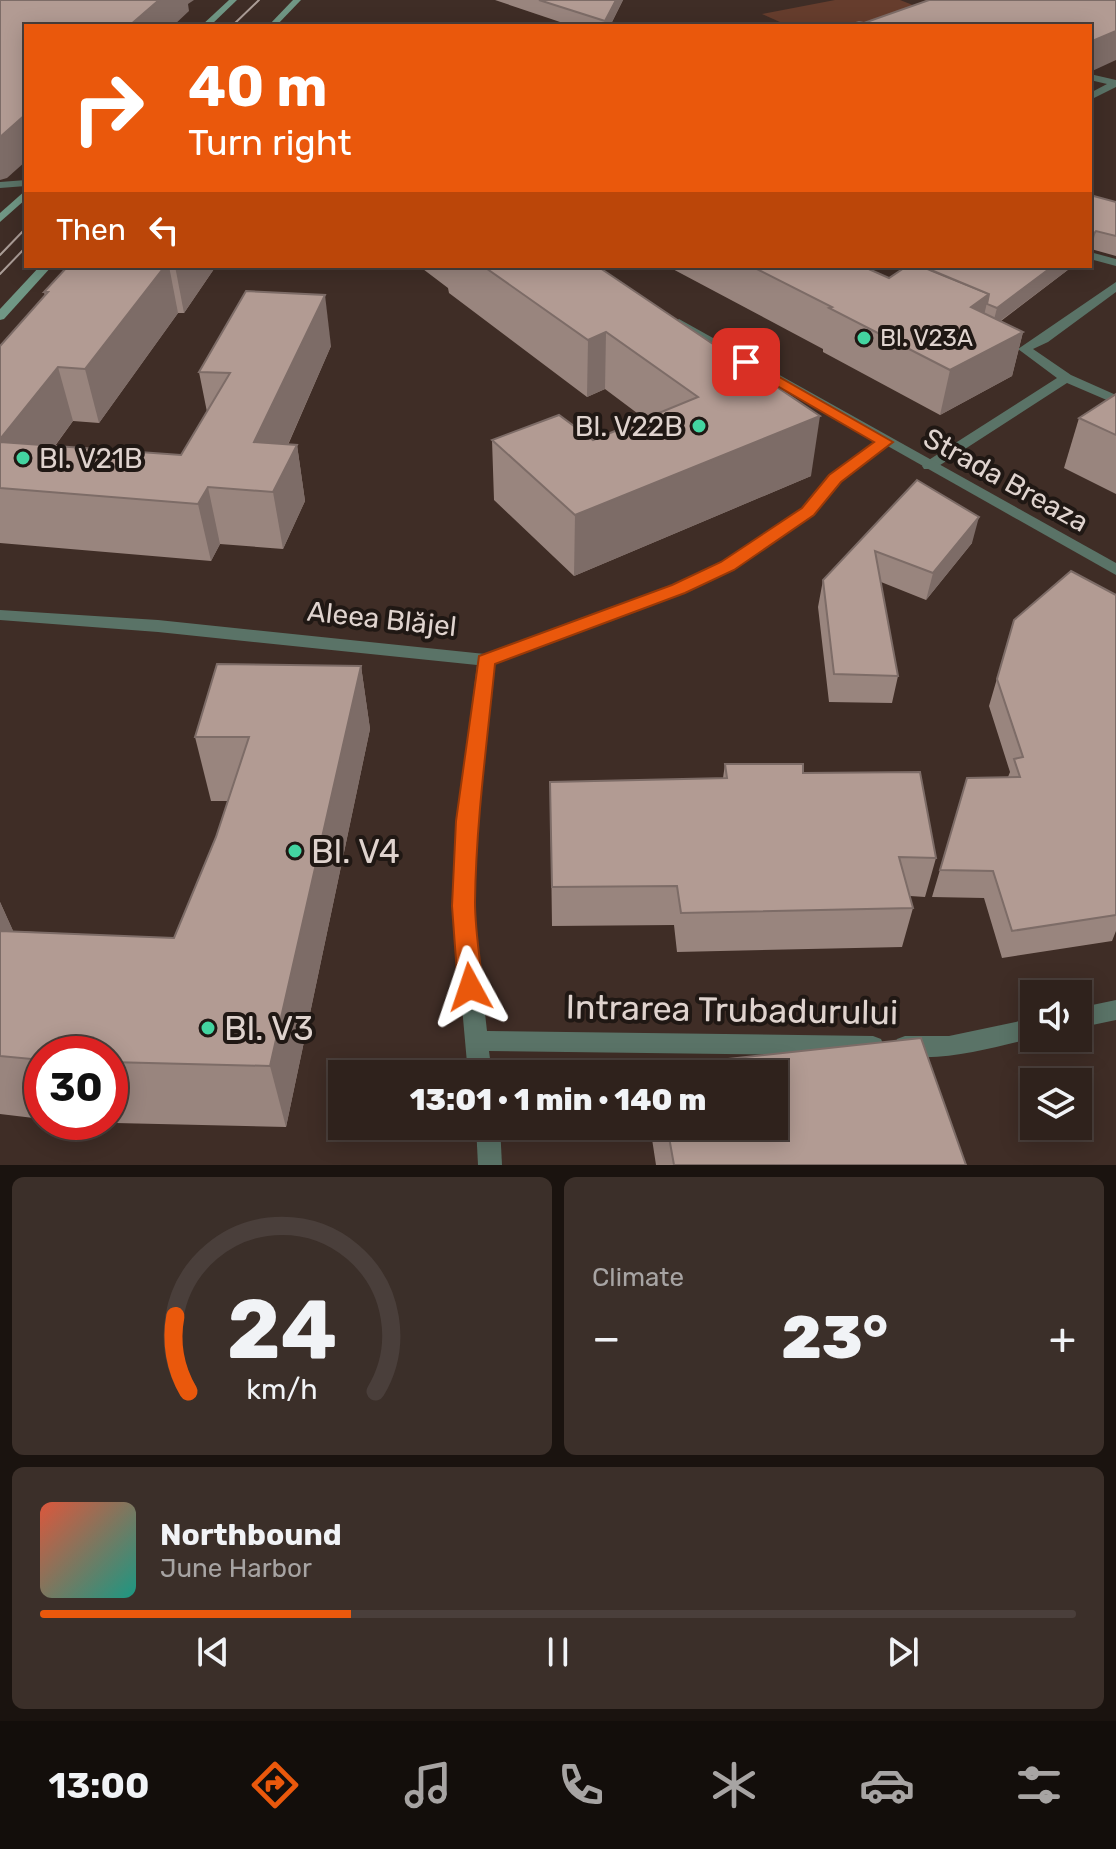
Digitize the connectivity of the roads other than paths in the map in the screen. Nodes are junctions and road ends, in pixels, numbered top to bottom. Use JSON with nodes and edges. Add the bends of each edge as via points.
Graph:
{"nodes":[{"id":1,"x":233,"y":0,"type":"edge"},
{"id":2,"x":297,"y":0,"type":"edge"},
{"id":3,"x":207,"y":24,"type":"edge"},
{"id":4,"x":274,"y":24,"type":"edge"},
{"id":5,"x":1092,"y":78,"type":"edge"},
{"id":6,"x":1116,"y":84,"type":"edge"},
{"id":7,"x":1092,"y":96,"type":"edge"},
{"id":8,"x":24,"y":183,"type":"edge"},
{"id":9,"x":0,"y":185,"type":"edge"},
{"id":10,"x":24,"y":195,"type":"edge"},
{"id":11,"x":0,"y":219,"type":"edge"},
{"id":12,"x":1092,"y":256,"type":"edge"},
{"id":13,"x":1116,"y":263,"type":"edge"},
{"id":14,"x":44,"y":268,"type":"edge"},
{"id":15,"x":1116,"y":286,"type":"edge"},
{"id":16,"x":663,"y":314,"type":"edge"},
{"id":17,"x":0,"y":316,"type":"edge"},
{"id":18,"x":1010,"y":343,"type":"edge"},
{"id":19,"x":1024,"y":349,"type":"junction"},
{"id":20,"x":1066,"y":378,"type":"junction"},
{"id":21,"x":1116,"y":400,"type":"edge"},
{"id":22,"x":885,"y":442,"type":"junction"},
{"id":23,"x":929,"y":466,"type":"junction"},
{"id":24,"x":1116,"y":570,"type":"edge"},
{"id":25,"x":0,"y":615,"type":"edge"},
{"id":26,"x":486,"y":660,"type":"junction"},
{"id":27,"x":1116,"y":1010,"type":"edge"},
{"id":28,"x":1092,"y":1015,"type":"edge"},
{"id":29,"x":1020,"y":1031,"type":"edge"},
{"id":30,"x":475,"y":1041,"type":"junction"},
{"id":31,"x":478,"y":1060,"type":"edge"},
{"id":32,"x":489,"y":1140,"type":"edge"},
{"id":33,"x":490,"y":1165,"type":"edge"}],
"edges":[{"from":1,"to":3,"type":"main road"},
{"from":2,"to":4,"type":"main road"},
{"from":5,"to":6,"type":"street"},
{"from":6,"to":7,"type":"street"},
{"from":8,"to":9,"type":"street"},
{"from":10,"to":11,"type":"main road"},
{"from":12,"to":13,"type":"street"},
{"from":14,"to":17,"type":"main road"},
{"from":15,"to":19,"type":"street"},
{"from":16,"to":22,"type":"street","name":"Strada Breaza"},
{"from":18,"to":19,"type":"street"},
{"from":19,"to":20,"type":"street"},
{"from":20,"to":21,"type":"street"},
{"from":20,"to":23,"type":"street"},
{"from":22,"to":23,"type":"street","name":"Strada Breaza"},
{"from":22,"to":26,"type":"street","via":[[835,479],[808,511],[727,566]]},
{"from":23,"to":24,"type":"street","name":"Strada Breaza"},
{"from":25,"to":26,"type":"street","name":"Aleea Blăjel"},
{"from":26,"to":30,"type":"street","name":"Aleea Blăjel","via":[[463,906]]},
{"from":27,"to":28,"type":"street"},
{"from":29,"to":30,"type":"street","name":"Intrarea Trubadurului","via":[[949,1046]]},
{"from":30,"to":31,"type":"street","name":"Aleea Blăjel"},
{"from":32,"to":33,"type":"street"}]}
